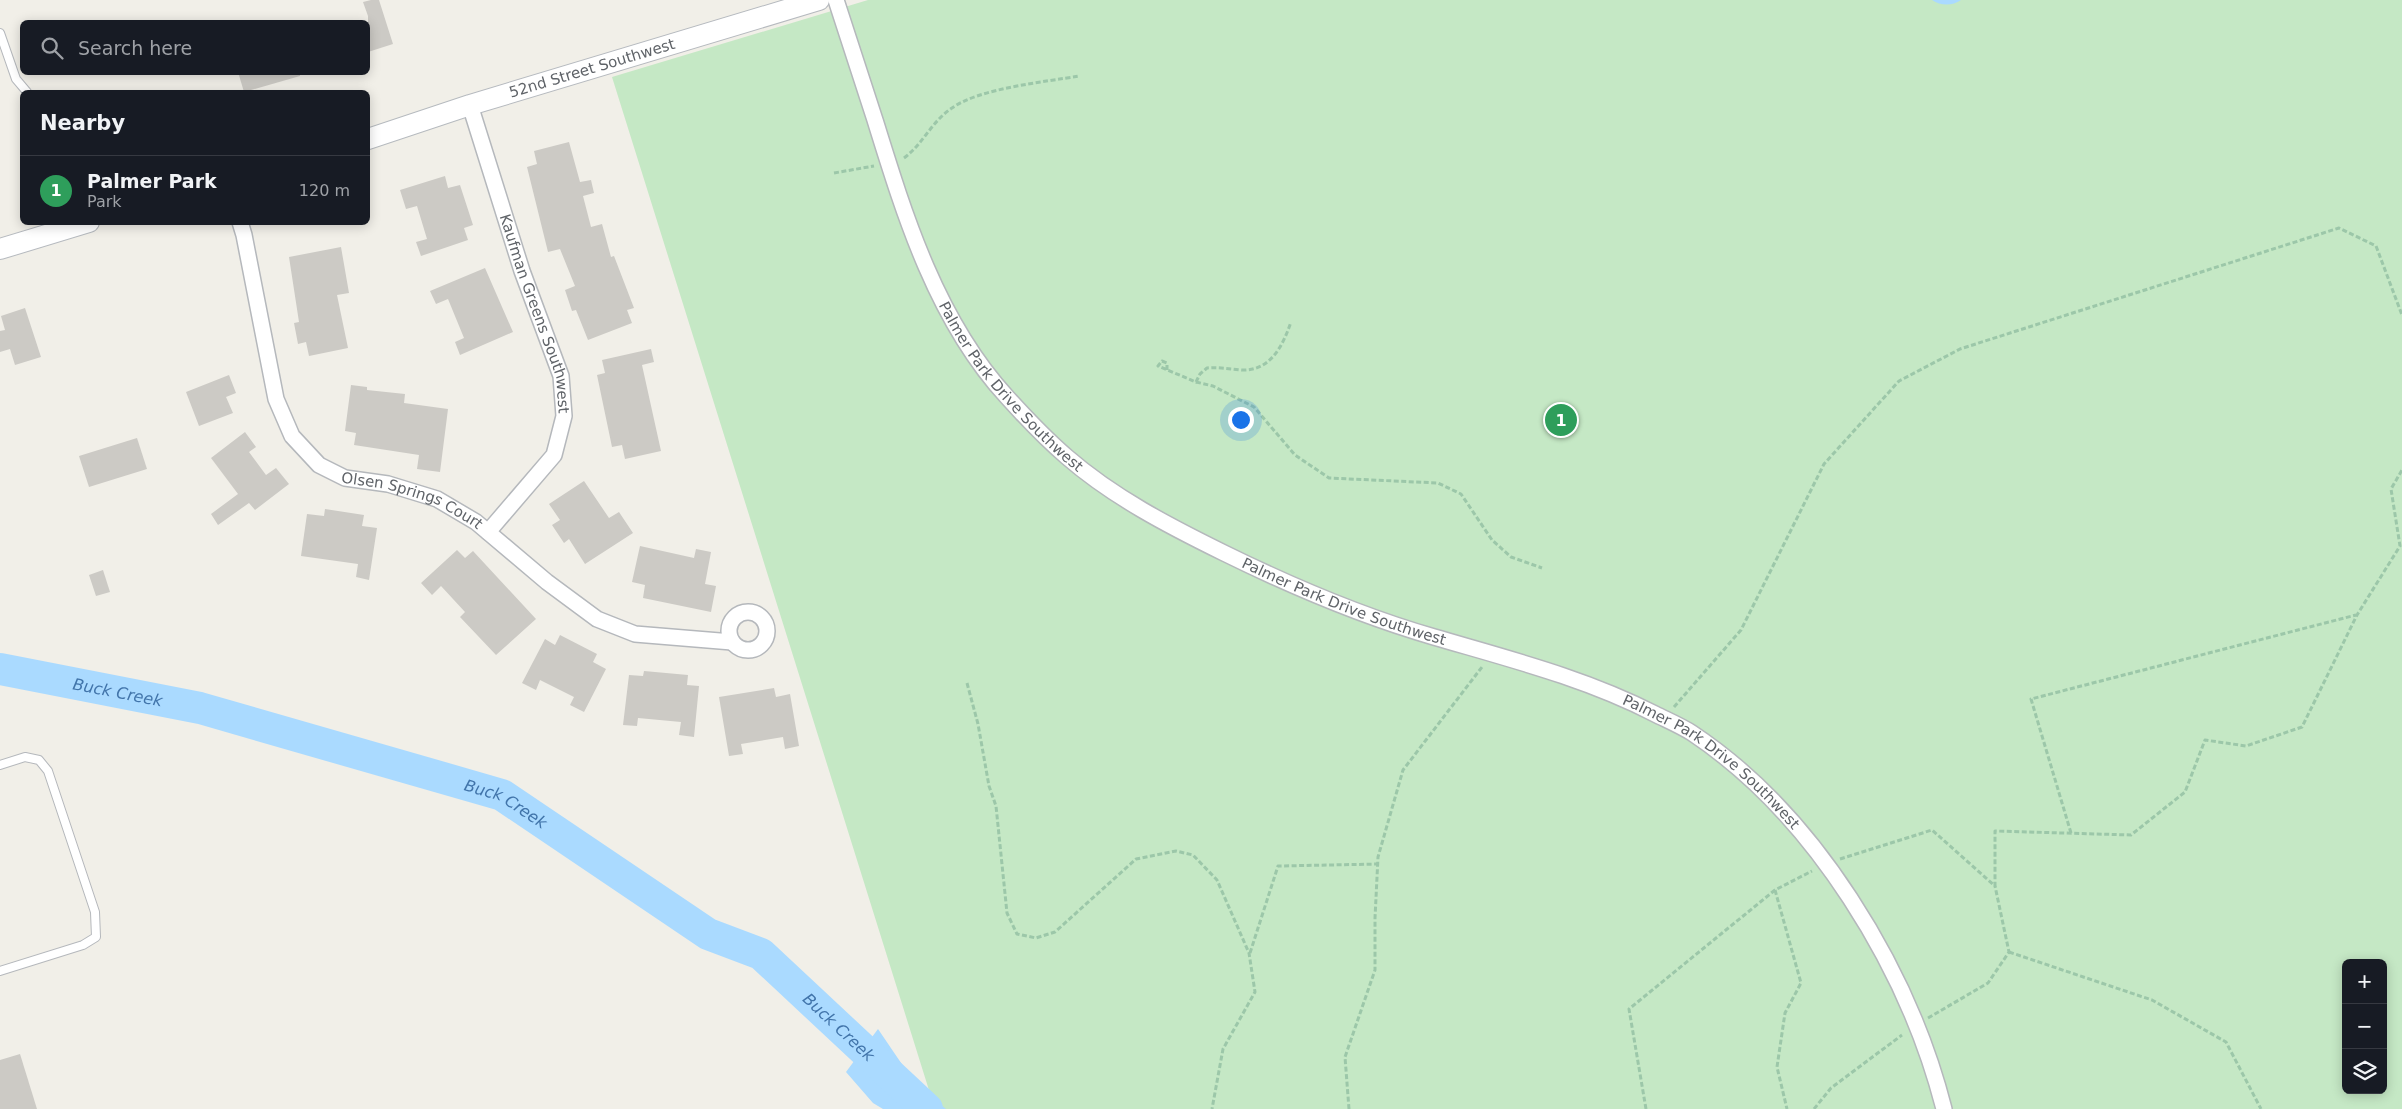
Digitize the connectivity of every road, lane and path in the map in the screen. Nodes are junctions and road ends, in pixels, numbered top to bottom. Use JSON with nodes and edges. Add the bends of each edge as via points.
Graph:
{"nodes":[{"id":1,"x":818,"y":0,"type":"edge"},
{"id":2,"x":836,"y":0,"type":"edge"},
{"id":3,"x":0,"y":33,"type":"edge"},
{"id":4,"x":2,"y":49,"type":"edge"},
{"id":5,"x":1079,"y":76,"type":"dead end"},
{"id":6,"x":26,"y":90,"type":"edge"},
{"id":7,"x":470,"y":105,"type":"junction"},
{"id":8,"x":370,"y":138,"type":"edge"},
{"id":9,"x":888,"y":163,"type":"junction"},
{"id":10,"x":834,"y":173,"type":"dead end"},
{"id":11,"x":79,"y":225,"type":"edge"},
{"id":12,"x":241,"y":225,"type":"edge"},
{"id":13,"x":0,"y":249,"type":"edge"},
{"id":14,"x":2402,"y":315,"type":"edge"},
{"id":15,"x":1291,"y":322,"type":"dead end"},
{"id":16,"x":1167,"y":370,"type":"dead end"},
{"id":17,"x":1196,"y":382,"type":"junction"},
{"id":18,"x":2402,"y":470,"type":"edge"},
{"id":19,"x":488,"y":532,"type":"junction"},
{"id":20,"x":1542,"y":568,"type":"dead end"},
{"id":21,"x":2357,"y":615,"type":"junction"},
{"id":22,"x":732,"y":642,"type":"dead end"},
{"id":23,"x":1493,"y":653,"type":"junction"},
{"id":24,"x":967,"y":683,"type":"dead end"},
{"id":25,"x":1664,"y":719,"type":"junction"},
{"id":26,"x":0,"y":765,"type":"edge"},
{"id":27,"x":2071,"y":833,"type":"junction"},
{"id":28,"x":1826,"y":863,"type":"junction"},
{"id":29,"x":1378,"y":864,"type":"junction"},
{"id":30,"x":1995,"y":886,"type":"junction"},
{"id":31,"x":1775,"y":890,"type":"junction"},
{"id":32,"x":2008,"y":952,"type":"junction"},
{"id":33,"x":1249,"y":953,"type":"junction"},
{"id":34,"x":0,"y":971,"type":"edge"},
{"id":35,"x":1915,"y":1025,"type":"junction"},
{"id":36,"x":1212,"y":1109,"type":"edge"},
{"id":37,"x":1349,"y":1109,"type":"edge"},
{"id":38,"x":1646,"y":1109,"type":"edge"},
{"id":39,"x":1787,"y":1109,"type":"edge"},
{"id":40,"x":1814,"y":1109,"type":"edge"},
{"id":41,"x":1944,"y":1109,"type":"edge"},
{"id":42,"x":2261,"y":1109,"type":"edge"}],
"edges":[{"from":1,"to":7,"type":"street","name":"52nd Street Southwest"},
{"from":2,"to":9,"type":"street","name":"Palmer Park Drive Southwest"},
{"from":3,"to":4,"type":"lane"},
{"from":4,"to":6,"type":"lane","via":[[16,79]]},
{"from":5,"to":9,"type":"path","via":[[964,101],[942,116],[904,158]]},
{"from":7,"to":8,"type":"street","name":"52nd Street Southwest"},
{"from":7,"to":19,"type":"street","name":"Kaufman Greens Southwest","via":[[522,272],[561,376],[564,416],[554,455]]},
{"from":9,"to":10,"type":"path"},
{"from":9,"to":23,"type":"street","name":"Palmer Park Drive Southwest","via":[[943,306],[1005,395],[1067,457],[1166,525],[1298,589],[1429,636]]},
{"from":11,"to":13,"type":"street"},
{"from":12,"to":19,"type":"street","name":"Olsen Springs Court","via":[[276,399],[292,436],[319,465],[345,478],[388,484],[437,499]]},
{"from":14,"to":25,"type":"path","via":[[2376,246],[2339,228],[1960,349],[1899,381],[1824,464],[1740,630]]},
{"from":15,"to":17,"type":"path","via":[[1280,349],[1263,365],[1250,369],[1207,368]]},
{"from":16,"to":17,"type":"path"},
{"from":17,"to":20,"type":"path","via":[[1213,386],[1254,407],[1296,455],[1329,478],[1438,483],[1452,488],[1461,494],[1502,550],[1519,561]]},
{"from":18,"to":21,"type":"path","via":[[2391,489],[2400,546]]},
{"from":19,"to":22,"type":"street","name":"Olsen Springs Court","via":[[597,619],[635,634]]},
{"from":21,"to":27,"type":"path","via":[[2302,727],[2246,746],[2205,740],[2185,792],[2131,835]]},
{"from":21,"to":27,"type":"path","via":[[2031,699]]},
{"from":23,"to":25,"type":"street","name":"Palmer Park Drive Southwest","via":[[1622,697]]},
{"from":23,"to":29,"type":"path","via":[[1403,770]]},
{"from":24,"to":33,"type":"path","via":[[996,806],[1007,913],[1017,934],[1036,938],[1055,932],[1136,859],[1176,851],[1193,855],[1217,880]]},
{"from":25,"to":28,"type":"street","name":"Palmer Park Drive Southwest","via":[[1690,732],[1754,780]]},
{"from":26,"to":34,"type":"lane","via":[[25,757],[39,760],[48,771],[95,912],[96,937],[83,945]]},
{"from":27,"to":30,"type":"path","via":[[1995,831]]},
{"from":28,"to":30,"type":"path","via":[[1932,830]]},
{"from":28,"to":31,"type":"path"},
{"from":28,"to":35,"type":"street","name":"Palmer Park Drive Southwest","via":[[1860,913]]},
{"from":29,"to":33,"type":"path","via":[[1278,866]]},
{"from":29,"to":37,"type":"path","via":[[1375,970],[1344,1057]]},
{"from":30,"to":32,"type":"path"},
{"from":31,"to":38,"type":"path","via":[[1629,1009]]},
{"from":31,"to":39,"type":"path","via":[[1802,984],[1785,1013],[1778,1067]]},
{"from":32,"to":35,"type":"path","via":[[1988,983]]},
{"from":32,"to":42,"type":"path","via":[[2152,1000],[2226,1042]]},
{"from":33,"to":36,"type":"path","via":[[1255,992],[1223,1049]]},
{"from":35,"to":40,"type":"path","via":[[1831,1088]]},
{"from":35,"to":41,"type":"street","name":"Palmer Park Drive Southwest","via":[[1935,1074]]}]}
